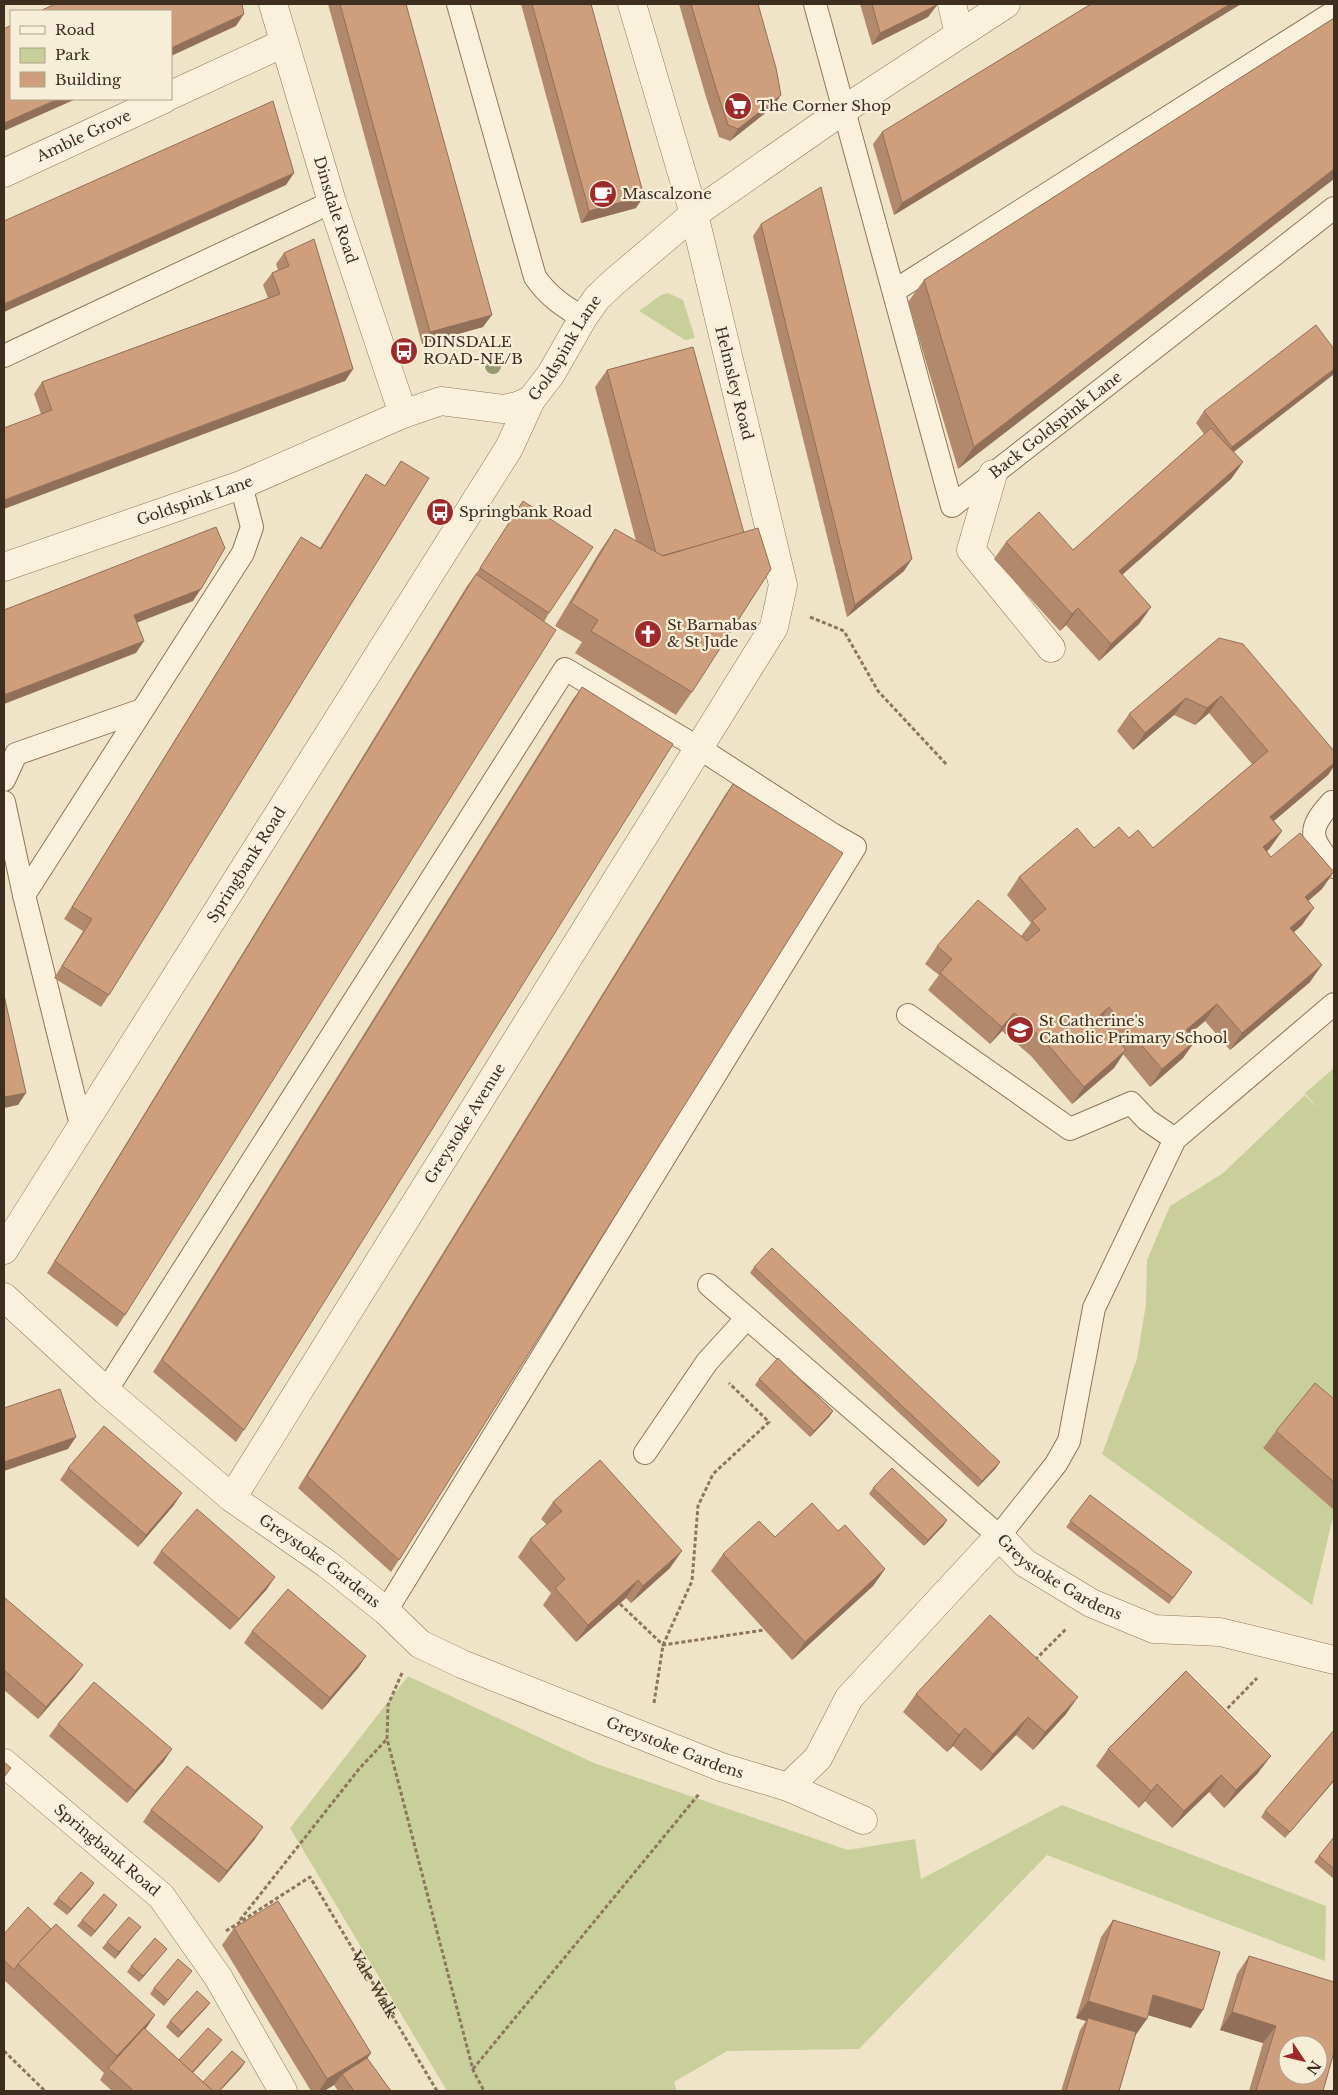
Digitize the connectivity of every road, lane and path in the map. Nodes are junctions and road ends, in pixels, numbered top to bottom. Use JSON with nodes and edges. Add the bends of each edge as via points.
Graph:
{"nodes":[{"id":1,"x":273,"y":4,"type":"edge"},
{"id":2,"x":458,"y":4,"type":"edge"},
{"id":3,"x":632,"y":4,"type":"edge"},
{"id":4,"x":815,"y":4,"type":"edge"},
{"id":5,"x":952,"y":4,"type":"edge"},
{"id":6,"x":1006,"y":4,"type":"edge"},
{"id":7,"x":1334,"y":12,"type":"edge"},
{"id":8,"x":960,"y":34,"type":"junction"},
{"id":9,"x":284,"y":43,"type":"junction"},
{"id":10,"x":172,"y":95,"type":"edge"},
{"id":11,"x":162,"y":100,"type":"edge"},
{"id":12,"x":845,"y":109,"type":"junction"},
{"id":13,"x":4,"y":174,"type":"edge"},
{"id":14,"x":332,"y":202,"type":"junction"},
{"id":15,"x":1334,"y":208,"type":"edge"},
{"id":16,"x":694,"y":214,"type":"junction"},
{"id":17,"x":894,"y":291,"type":"junction"},
{"id":18,"x":583,"y":318,"type":"junction"},
{"id":19,"x":4,"y":356,"type":"edge"},
{"id":20,"x":531,"y":400,"type":"junction"},
{"id":21,"x":403,"y":414,"type":"junction"},
{"id":22,"x":993,"y":474,"type":"junction"},
{"id":23,"x":241,"y":484,"type":"junction"},
{"id":24,"x":4,"y":567,"type":"edge"},
{"id":25,"x":844,"y":631,"type":"dead end"},
{"id":26,"x":1051,"y":648,"type":"dead end"},
{"id":27,"x":142,"y":710,"type":"junction"},
{"id":28,"x":699,"y":748,"type":"junction"},
{"id":29,"x":946,"y":765,"type":"dead end"},
{"id":30,"x":4,"y":780,"type":"edge"},
{"id":31,"x":4,"y":802,"type":"edge"},
{"id":32,"x":1332,"y":802,"type":"dead end"},
{"id":33,"x":1334,"y":867,"type":"edge"},
{"id":34,"x":24,"y":895,"type":"junction"},
{"id":35,"x":1334,"y":1004,"type":"edge"},
{"id":36,"x":908,"y":1015,"type":"dead end"},
{"id":37,"x":82,"y":1129,"type":"junction"},
{"id":38,"x":1176,"y":1139,"type":"junction"},
{"id":39,"x":4,"y":1250,"type":"edge"},
{"id":40,"x":709,"y":1285,"type":"dead end"},
{"id":41,"x":4,"y":1297,"type":"edge"},
{"id":42,"x":746,"y":1319,"type":"junction"},
{"id":43,"x":708,"y":1362,"type":"junction"},
{"id":44,"x":106,"y":1390,"type":"junction"},
{"id":45,"x":646,"y":1453,"type":"dead end"},
{"id":46,"x":232,"y":1498,"type":"junction"},
{"id":47,"x":999,"y":1536,"type":"junction"},
{"id":48,"x":1091,"y":1603,"type":"junction"},
{"id":49,"x":620,"y":1604,"type":"edge"},
{"id":50,"x":386,"y":1611,"type":"junction"},
{"id":51,"x":764,"y":1630,"type":"dead end"},
{"id":52,"x":663,"y":1645,"type":"junction"},
{"id":53,"x":1286,"y":1648,"type":"junction"},
{"id":54,"x":1334,"y":1660,"type":"edge"},
{"id":55,"x":1029,"y":1666,"type":"edge"},
{"id":56,"x":388,"y":1705,"type":"dead end"},
{"id":57,"x":1218,"y":1719,"type":"edge"},
{"id":58,"x":640,"y":1734,"type":"junction"},
{"id":59,"x":388,"y":1738,"type":"junction"},
{"id":60,"x":4,"y":1763,"type":"edge"},
{"id":61,"x":721,"y":1767,"type":"junction"},
{"id":62,"x":788,"y":1787,"type":"junction"},
{"id":63,"x":863,"y":1820,"type":"dead end"},
{"id":64,"x":260,"y":1910,"type":"edge"},
{"id":65,"x":238,"y":1923,"type":"edge"},
{"id":66,"x":4,"y":2051,"type":"edge"},
{"id":67,"x":473,"y":2070,"type":"junction"},
{"id":68,"x":45,"y":2091,"type":"edge"},
{"id":69,"x":283,"y":2091,"type":"edge"},
{"id":70,"x":437,"y":2091,"type":"edge"},
{"id":71,"x":484,"y":2091,"type":"edge"}],
"edges":[{"from":1,"to":9,"type":"street","name":"Dinsdale Road"},
{"from":2,"to":18,"type":"lane","via":[[535,276],[545,292]]},
{"from":3,"to":16,"type":"street","name":"Helmsley Road"},
{"from":4,"to":12,"type":"lane","name":"Back Goldspink Lane"},
{"from":5,"to":8,"type":"street"},
{"from":6,"to":8,"type":"street","name":"Goldspink Lane"},
{"from":7,"to":17,"type":"lane"},
{"from":8,"to":12,"type":"street","name":"Goldspink Lane"},
{"from":9,"to":10,"type":"street"},
{"from":9,"to":14,"type":"street","name":"Dinsdale Road"},
{"from":11,"to":13,"type":"street","name":"Amble Grove"},
{"from":12,"to":16,"type":"street","name":"Goldspink Lane"},
{"from":12,"to":17,"type":"lane","name":"Back Goldspink Lane"},
{"from":14,"to":19,"type":"lane"},
{"from":14,"to":21,"type":"street","name":"Dinsdale Road"},
{"from":15,"to":22,"type":"lane","name":"Back Goldspink Lane"},
{"from":16,"to":18,"type":"street","name":"Goldspink Lane","via":[[614,282]]},
{"from":16,"to":28,"type":"street","name":"Helmsley Road","via":[[784,585],[774,627]]},
{"from":17,"to":22,"type":"lane","name":"Back Goldspink Lane","via":[[952,506]]},
{"from":18,"to":20,"type":"street","name":"Goldspink Lane","via":[[551,374]]},
{"from":20,"to":21,"type":"street","name":"Goldspink Lane","via":[[503,409],[441,401]]},
{"from":20,"to":37,"type":"street","name":"Springbank Road","via":[[509,448]]},
{"from":21,"to":23,"type":"street","name":"Goldspink Lane"},
{"from":22,"to":26,"type":"street","via":[[971,550]]},
{"from":23,"to":24,"type":"street","name":"Goldspink Lane"},
{"from":23,"to":27,"type":"lane","via":[[252,527],[249,540]]},
{"from":25,"to":29,"type":"path","via":[[878,691]]},
{"from":27,"to":30,"type":"lane","via":[[16,754]]},
{"from":27,"to":34,"type":"lane"},
{"from":28,"to":44,"type":"lane","via":[[565,669]]},
{"from":28,"to":46,"type":"street","name":"Greystoke Avenue"},
{"from":28,"to":50,"type":"lane","via":[[854,847]]},
{"from":31,"to":34,"type":"lane"},
{"from":32,"to":33,"type":"lane","via":[[1317,818],[1314,829],[1316,844]]},
{"from":34,"to":37,"type":"lane"},
{"from":35,"to":38,"type":"lane"},
{"from":36,"to":38,"type":"lane","via":[[1070,1129],[1131,1103],[1147,1120]]},
{"from":37,"to":39,"type":"street","name":"Springbank Road"},
{"from":38,"to":47,"type":"lane","via":[[1094,1308],[1068,1441],[1056,1464]]},
{"from":40,"to":42,"type":"lane"},
{"from":41,"to":44,"type":"street","name":"Greystoke Gardens"},
{"from":42,"to":43,"type":"lane"},
{"from":42,"to":47,"type":"lane"},
{"from":43,"to":45,"type":"lane"},
{"from":43,"to":52,"type":"path","via":[[769,1422],[713,1474],[698,1506],[692,1581]]},
{"from":44,"to":46,"type":"street","name":"Greystoke Gardens"},
{"from":46,"to":50,"type":"street","name":"Greystoke Gardens","via":[[327,1564]]},
{"from":47,"to":48,"type":"street","name":"Greystoke Gardens","via":[[1025,1563]]},
{"from":47,"to":62,"type":"street","name":"Greystoke Gardens","via":[[849,1698],[818,1758]]},
{"from":48,"to":53,"type":"street","name":"Greystoke Gardens","via":[[1154,1629],[1220,1632]]},
{"from":48,"to":55,"type":"path"},
{"from":49,"to":52,"type":"path"},
{"from":50,"to":58,"type":"street","name":"Greystoke Gardens","via":[[420,1644],[462,1664]]},
{"from":51,"to":52,"type":"path"},
{"from":52,"to":58,"type":"path","via":[[654,1702]]},
{"from":53,"to":54,"type":"street","name":"Greystoke Gardens"},
{"from":53,"to":57,"type":"path"},
{"from":56,"to":59,"type":"path"},
{"from":58,"to":61,"type":"street","name":"Greystoke Gardens"},
{"from":59,"to":65,"type":"path","via":[[359,1769]]},
{"from":59,"to":67,"type":"path"},
{"from":60,"to":69,"type":"street","name":"Springbank Road","via":[[161,1896],[218,1977]]},
{"from":61,"to":62,"type":"street","name":"Greystoke Gardens"},
{"from":61,"to":67,"type":"path"},
{"from":62,"to":63,"type":"street"},
{"from":64,"to":70,"type":"path","name":"Vale Walk","via":[[310,1877]]},
{"from":66,"to":68,"type":"path"},
{"from":67,"to":71,"type":"path"}]}
